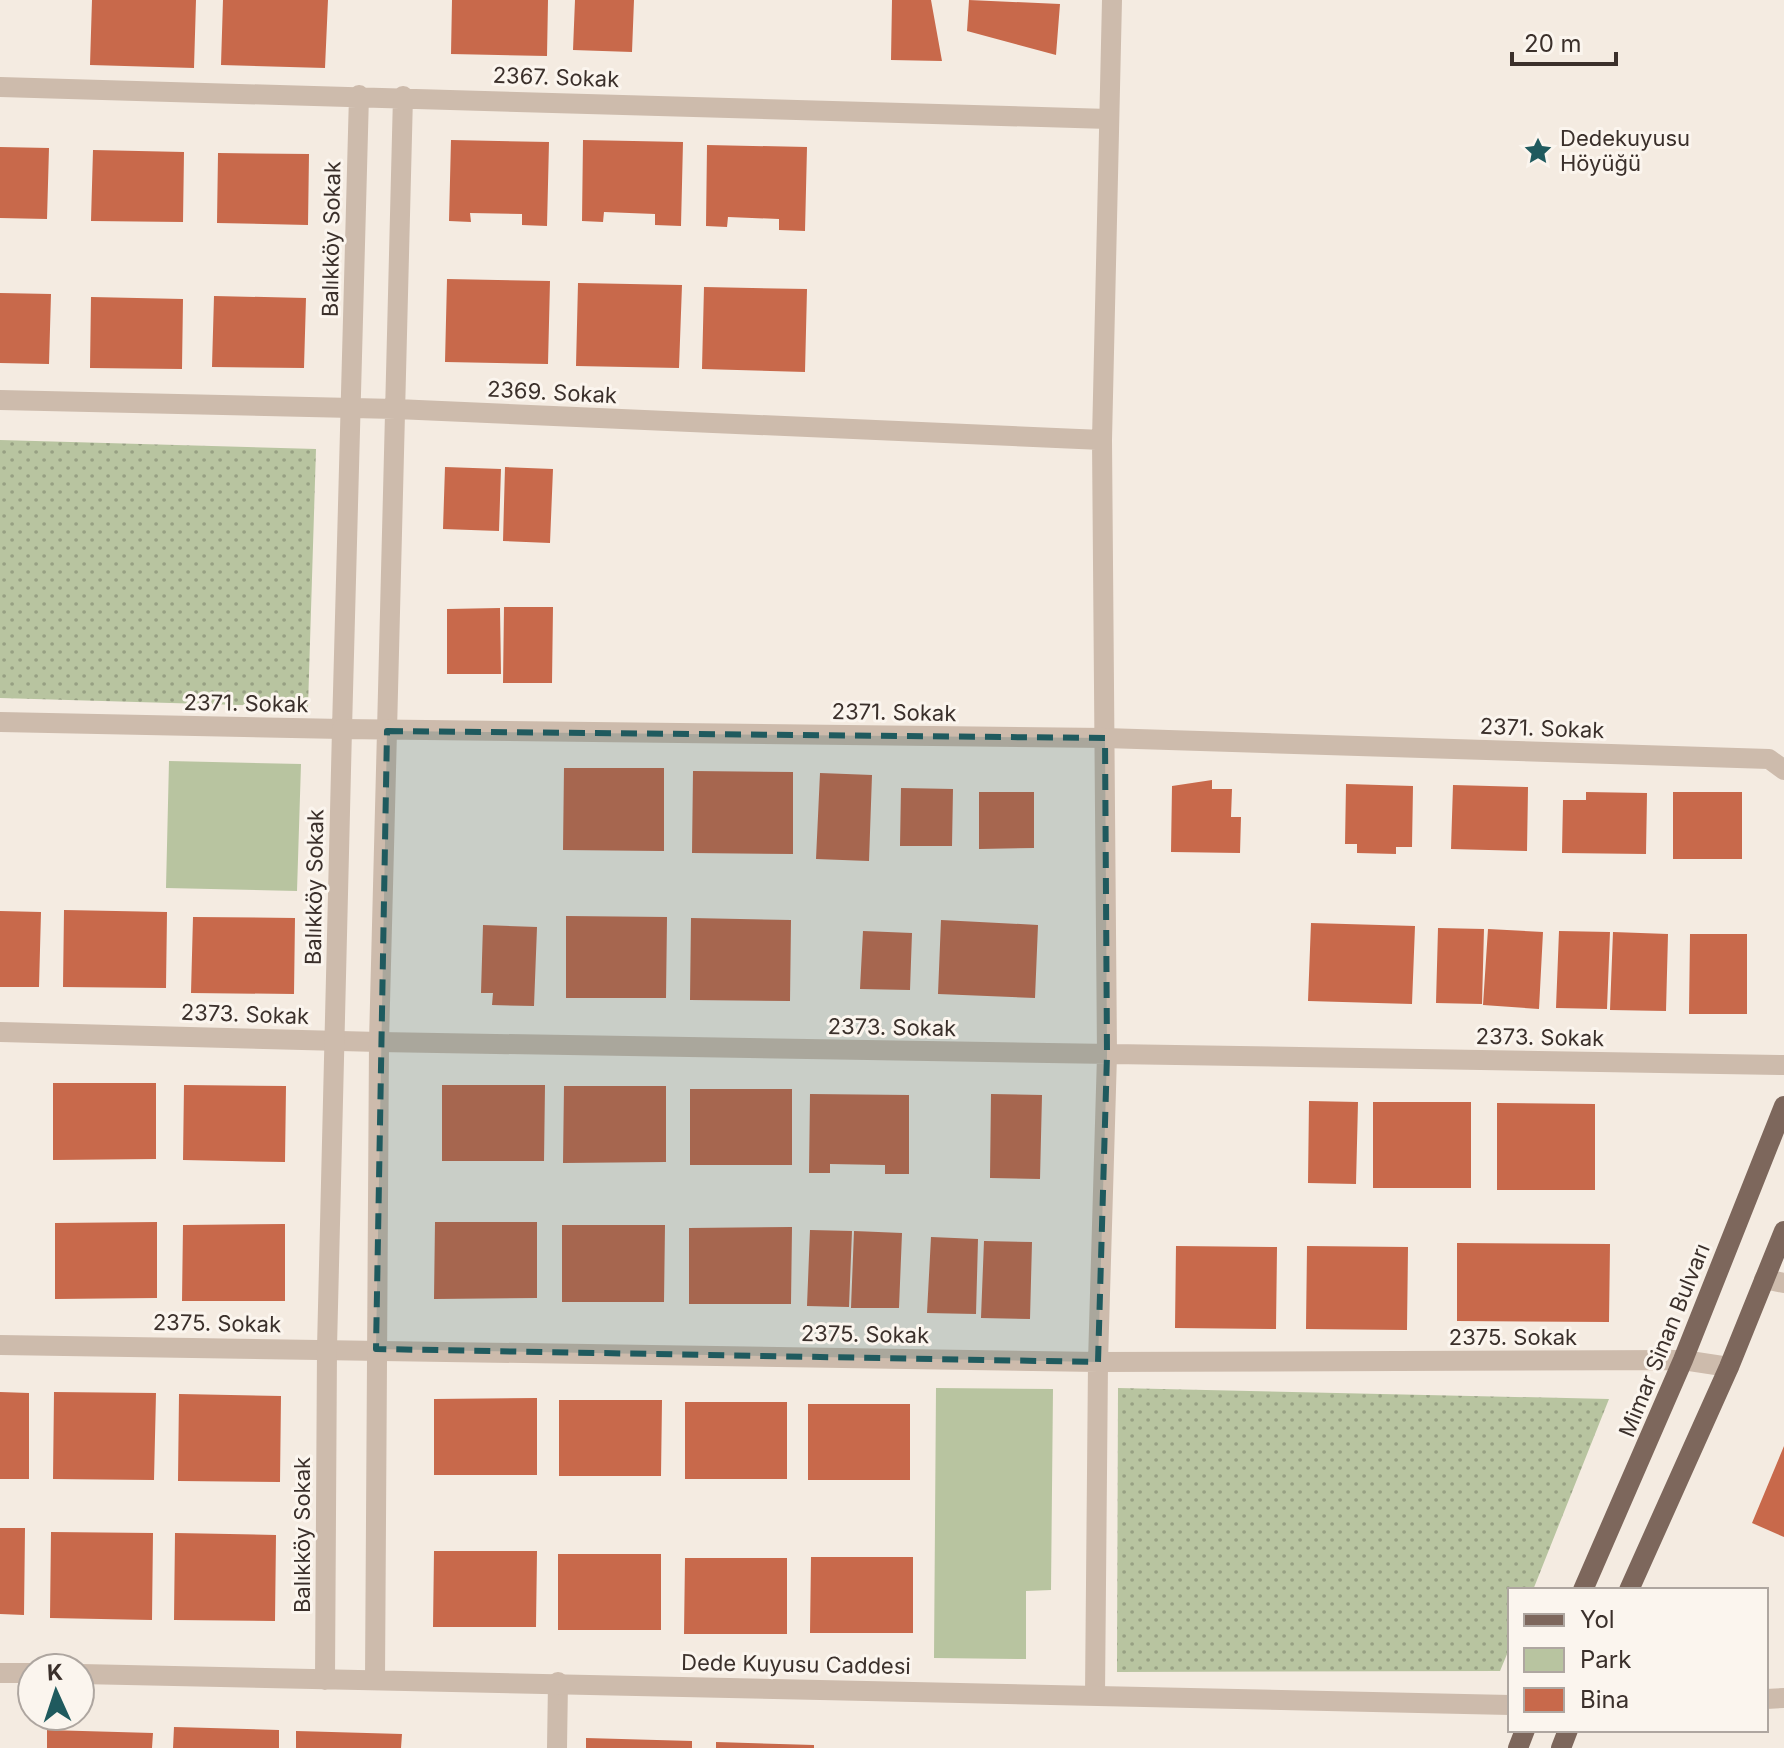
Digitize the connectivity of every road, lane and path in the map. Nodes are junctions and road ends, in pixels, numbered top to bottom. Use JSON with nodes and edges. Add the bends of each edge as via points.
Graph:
{"nodes":[{"id":1,"x":1112,"y":0,"type":"edge"},
{"id":2,"x":0,"y":87,"type":"edge"},
{"id":3,"x":359,"y":95,"type":"junction"},
{"id":4,"x":403,"y":96,"type":"junction"},
{"id":5,"x":1109,"y":119,"type":"junction"},
{"id":6,"x":0,"y":400,"type":"edge"},
{"id":7,"x":351,"y":408,"type":"junction"},
{"id":8,"x":396,"y":409,"type":"junction"},
{"id":9,"x":1102,"y":440,"type":"junction"},
{"id":10,"x":0,"y":722,"type":"edge"},
{"id":11,"x":342,"y":729,"type":"junction"},
{"id":12,"x":387,"y":731,"type":"junction"},
{"id":13,"x":1105,"y":738,"type":"junction"},
{"id":14,"x":1784,"y":770,"type":"edge"},
{"id":15,"x":0,"y":1032,"type":"edge"},
{"id":16,"x":333,"y":1041,"type":"junction"},
{"id":17,"x":379,"y":1042,"type":"junction"},
{"id":18,"x":1107,"y":1055,"type":"junction"},
{"id":19,"x":1784,"y":1065,"type":"edge"},
{"id":20,"x":1784,"y":1106,"type":"edge"},
{"id":21,"x":1784,"y":1231,"type":"edge"},
{"id":22,"x":1774,"y":1281,"type":"edge"},
{"id":23,"x":0,"y":1345,"type":"edge"},
{"id":24,"x":327,"y":1348,"type":"junction"},
{"id":25,"x":376,"y":1349,"type":"junction"},
{"id":26,"x":1683,"y":1360,"type":"junction"},
{"id":27,"x":1098,"y":1362,"type":"junction"},
{"id":28,"x":1729,"y":1367,"type":"junction"},
{"id":29,"x":1584,"y":1588,"type":"edge"},
{"id":30,"x":1630,"y":1588,"type":"edge"},
{"id":31,"x":96,"y":1674,"type":"edge"},
{"id":32,"x":325,"y":1680,"type":"junction"},
{"id":33,"x":375,"y":1680,"type":"junction"},
{"id":34,"x":558,"y":1682,"type":"junction"},
{"id":35,"x":1095,"y":1695,"type":"junction"},
{"id":36,"x":1508,"y":1705,"type":"edge"},
{"id":37,"x":557,"y":1748,"type":"edge"}],
"edges":[{"from":1,"to":5,"type":"street"},
{"from":2,"to":3,"type":"street","name":"2367. Sokak"},
{"from":3,"to":4,"type":"street","name":"2367. Sokak"},
{"from":3,"to":7,"type":"street","name":"Balıkköy Sokak"},
{"from":4,"to":5,"type":"street","name":"2367. Sokak"},
{"from":4,"to":8,"type":"street"},
{"from":5,"to":9,"type":"street"},
{"from":6,"to":7,"type":"street","name":"2369. Sokak"},
{"from":7,"to":8,"type":"street","name":"2369. Sokak"},
{"from":7,"to":11,"type":"street","name":"Balıkköy Sokak"},
{"from":8,"to":9,"type":"street","name":"2369. Sokak"},
{"from":8,"to":12,"type":"street"},
{"from":9,"to":13,"type":"street"},
{"from":10,"to":11,"type":"street","name":"2371. Sokak"},
{"from":11,"to":12,"type":"street","name":"2371. Sokak"},
{"from":11,"to":16,"type":"street","name":"Balıkköy Sokak"},
{"from":12,"to":13,"type":"street","name":"2371. Sokak"},
{"from":12,"to":17,"type":"street"},
{"from":13,"to":14,"type":"street","name":"2371. Sokak","via":[[1769,759]]},
{"from":13,"to":18,"type":"street"},
{"from":15,"to":16,"type":"street","name":"2373. Sokak"},
{"from":16,"to":17,"type":"street","name":"2373. Sokak"},
{"from":16,"to":24,"type":"street","name":"Balıkköy Sokak"},
{"from":17,"to":18,"type":"street","name":"2373. Sokak"},
{"from":17,"to":25,"type":"street"},
{"from":18,"to":19,"type":"street","name":"2373. Sokak"},
{"from":18,"to":27,"type":"street"},
{"from":20,"to":26,"type":"main road","name":"Mimar Sinan Bulvarı"},
{"from":21,"to":22,"type":"main road"},
{"from":22,"to":28,"type":"main road"},
{"from":23,"to":24,"type":"street","name":"2375. Sokak"},
{"from":24,"to":25,"type":"street","name":"2375. Sokak"},
{"from":24,"to":32,"type":"street","name":"Balıkköy Sokak"},
{"from":25,"to":27,"type":"street","name":"2375. Sokak"},
{"from":25,"to":33,"type":"street"},
{"from":26,"to":27,"type":"street","name":"2375. Sokak"},
{"from":26,"to":28,"type":"street","name":"2375. Sokak"},
{"from":26,"to":29,"type":"main road","name":"Mimar Sinan Bulvarı"},
{"from":27,"to":35,"type":"street"},
{"from":28,"to":30,"type":"main road"},
{"from":31,"to":32,"type":"street","name":"Dede Kuyusu Caddesi"},
{"from":32,"to":33,"type":"street","name":"Dede Kuyusu Caddesi"},
{"from":33,"to":34,"type":"street","name":"Dede Kuyusu Caddesi"},
{"from":34,"to":35,"type":"street","name":"Dede Kuyusu Caddesi"},
{"from":34,"to":37,"type":"street"},
{"from":35,"to":36,"type":"street","name":"Dede Kuyusu Caddesi"}]}
